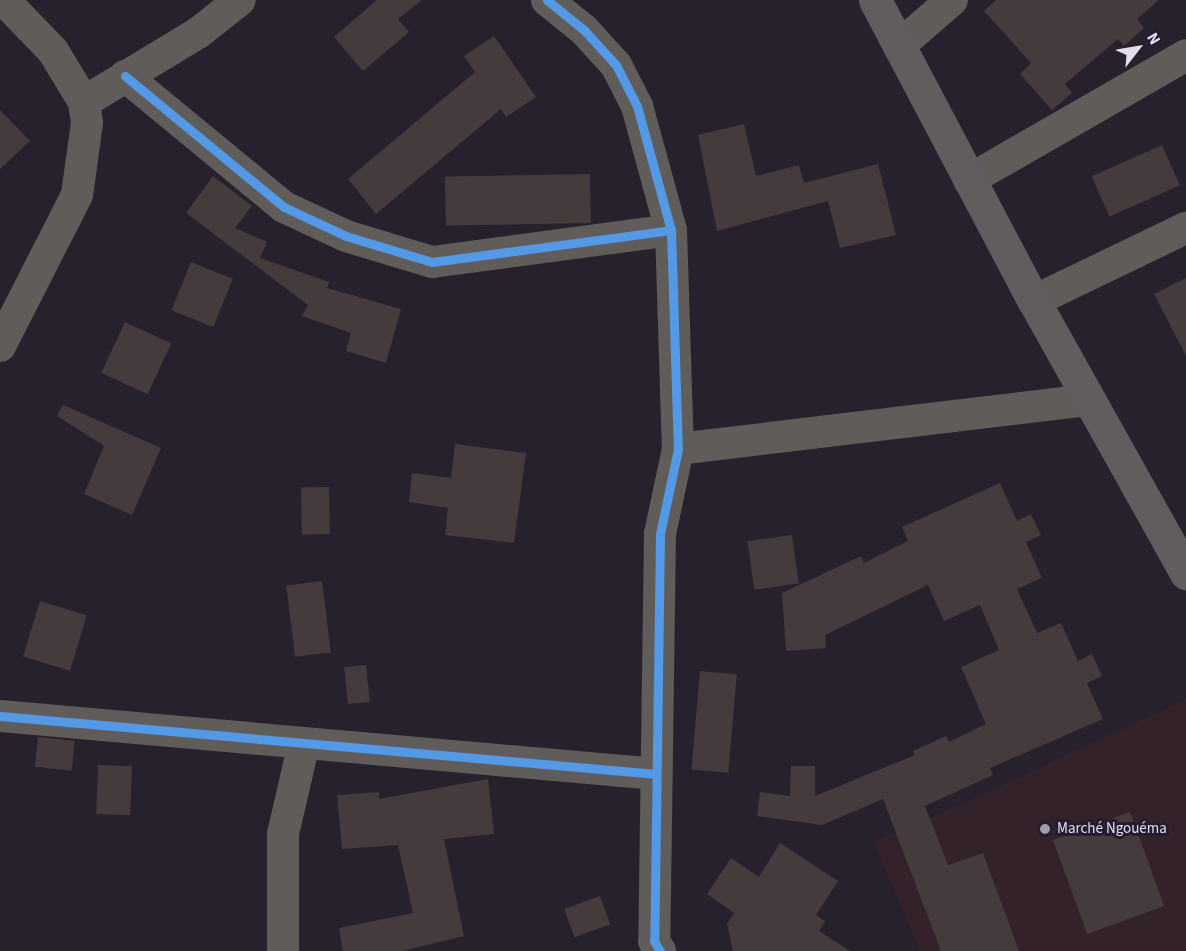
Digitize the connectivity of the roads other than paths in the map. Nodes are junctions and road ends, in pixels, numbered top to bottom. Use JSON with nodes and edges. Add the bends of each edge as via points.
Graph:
{"nodes":[{"id":1,"x":4,"y":0,"type":"edge"},
{"id":2,"x":240,"y":0,"type":"edge"},
{"id":3,"x":547,"y":0,"type":"edge"},
{"id":4,"x":875,"y":0,"type":"edge"},
{"id":5,"x":952,"y":0,"type":"edge"},
{"id":6,"x":899,"y":46,"type":"junction"},
{"id":7,"x":1186,"y":56,"type":"edge"},
{"id":8,"x":125,"y":76,"type":"junction"},
{"id":9,"x":84,"y":102,"type":"junction"},
{"id":10,"x":969,"y":180,"type":"junction"},
{"id":11,"x":1186,"y":228,"type":"edge"},
{"id":12,"x":671,"y":230,"type":"junction"},
{"id":13,"x":1034,"y":301,"type":"junction"},
{"id":14,"x":0,"y":346,"type":"edge"},
{"id":15,"x":1089,"y":400,"type":"junction"},
{"id":16,"x":678,"y":449,"type":"junction"},
{"id":17,"x":1186,"y":573,"type":"edge"},
{"id":18,"x":0,"y":716,"type":"edge"},
{"id":19,"x":304,"y":742,"type":"junction"},
{"id":20,"x":656,"y":774,"type":"junction"},
{"id":21,"x":283,"y":951,"type":"edge"},
{"id":22,"x":660,"y":951,"type":"edge"}],
"edges":[{"from":1,"to":9,"type":"street","via":[[53,51]]},
{"from":2,"to":8,"type":"street","via":[[198,33]]},
{"from":3,"to":12,"type":"street","via":[[584,30],[616,65],[637,106]]},
{"from":4,"to":6,"type":"main road"},
{"from":5,"to":6,"type":"street"},
{"from":6,"to":10,"type":"main road"},
{"from":7,"to":10,"type":"street"},
{"from":8,"to":9,"type":"street"},
{"from":8,"to":12,"type":"street","via":[[284,207],[346,236],[432,262]]},
{"from":9,"to":14,"type":"street","via":[[87,123],[77,195]]},
{"from":10,"to":13,"type":"main road"},
{"from":11,"to":13,"type":"street"},
{"from":12,"to":16,"type":"street"},
{"from":13,"to":15,"type":"main road"},
{"from":15,"to":16,"type":"street"},
{"from":15,"to":17,"type":"main road"},
{"from":16,"to":20,"type":"street","via":[[660,534]]},
{"from":18,"to":19,"type":"street"},
{"from":19,"to":20,"type":"street"},
{"from":19,"to":21,"type":"street","via":[[283,834]]},
{"from":20,"to":22,"type":"street","via":[[654,940]]}]}
